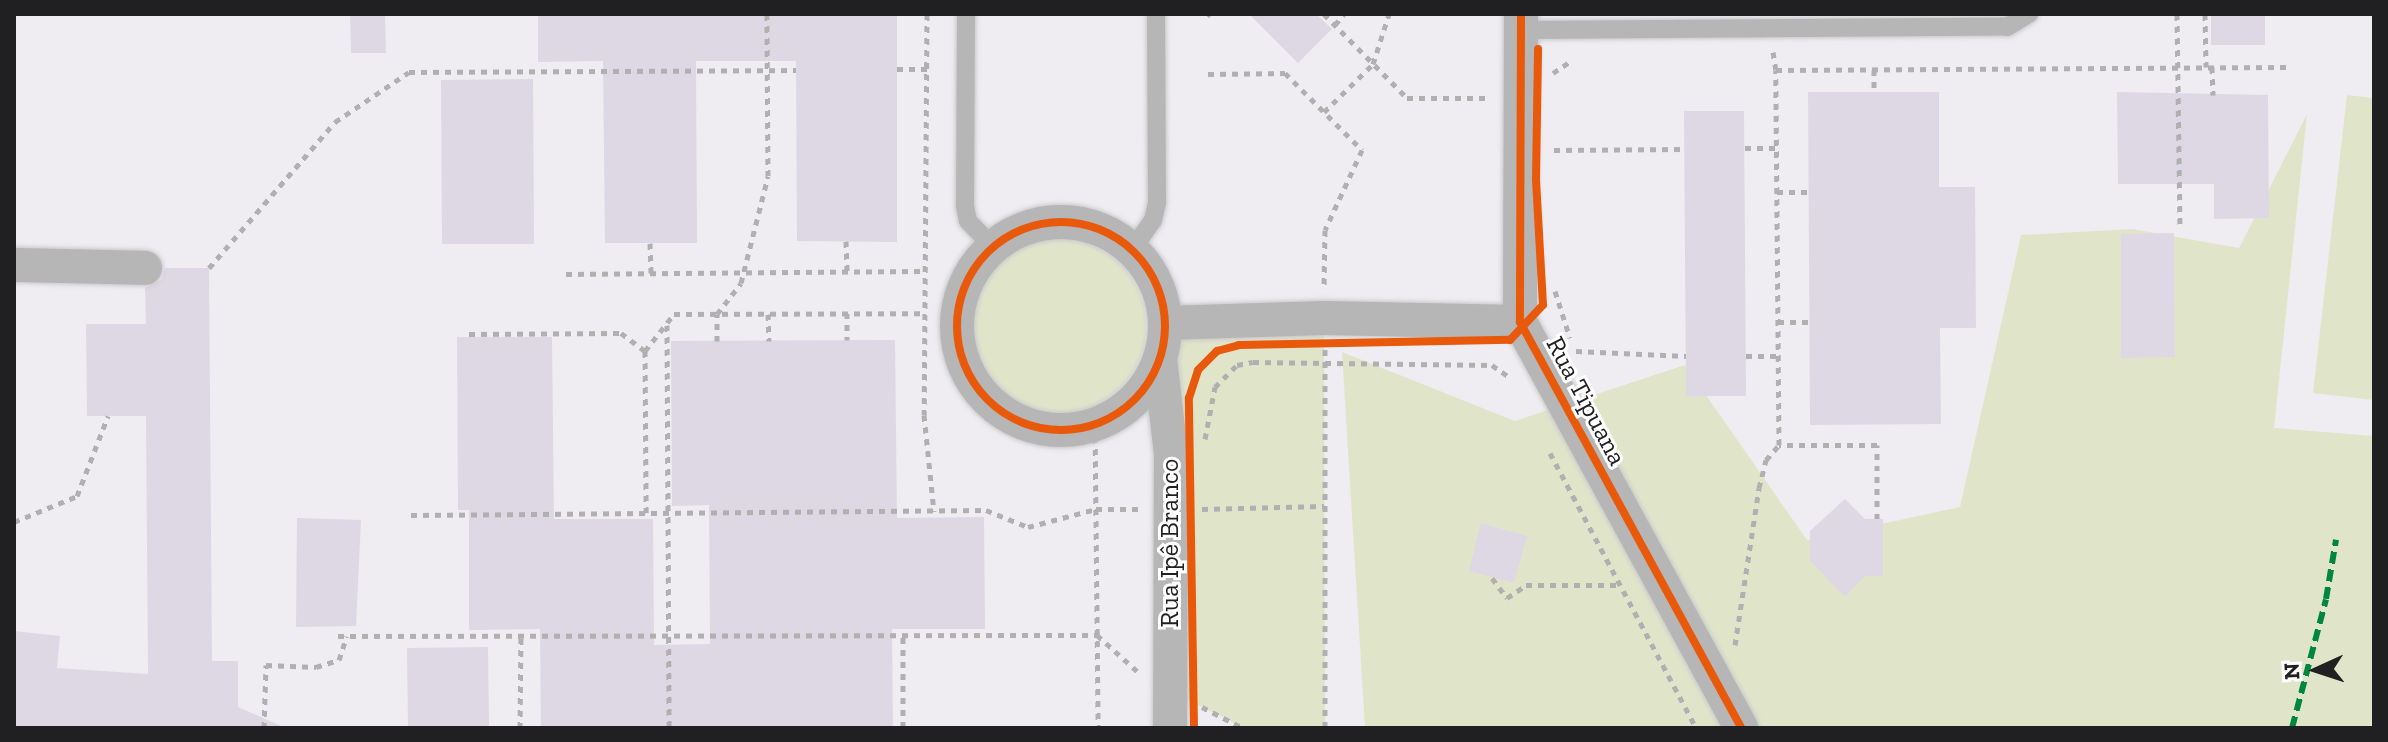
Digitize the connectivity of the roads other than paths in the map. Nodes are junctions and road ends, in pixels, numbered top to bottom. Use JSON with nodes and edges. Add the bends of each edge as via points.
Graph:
{"nodes":[{"id":1,"x":966,"y":14,"type":"edge"},
{"id":2,"x":1156,"y":14,"type":"edge"},
{"id":3,"x":2029,"y":14,"type":"edge"},
{"id":4,"x":1521,"y":22,"type":"edge"},
{"id":5,"x":993,"y":247,"type":"junction"},
{"id":6,"x":1132,"y":250,"type":"junction"},
{"id":7,"x":14,"y":265,"type":"edge"},
{"id":8,"x":145,"y":268,"type":"dead end"},
{"id":9,"x":1520,"y":322,"type":"junction"},
{"id":10,"x":1165,"y":323,"type":"junction"},
{"id":11,"x":1160,"y":359,"type":"junction"},
{"id":12,"x":1182,"y":722,"type":"edge"},
{"id":13,"x":1741,"y":728,"type":"edge"}],
"edges":[{"from":1,"to":5,"type":"lane","via":[[965,206],[968,221]]},
{"from":2,"to":6,"type":"lane","via":[[1157,203],[1153,220]]},
{"from":3,"to":4,"type":"lane","via":[[2007,27]]},
{"from":4,"to":9,"type":"street","name":"Rua Tipuana","via":[[1536,94]]},
{"from":5,"to":6,"type":"street","via":[[1017,230],[1051,221],[1085,223]]},
{"from":5,"to":11,"type":"street","via":[[968,277],[957,310],[958,344],[969,377],[991,404],[1019,423],[1053,431],[1095,425],[1119,414],[1144,390]]},
{"from":6,"to":10,"type":"street","via":[[1159,291]]},
{"from":7,"to":8,"type":"street"},
{"from":9,"to":10,"type":"street","via":[[1324,318]]},
{"from":9,"to":13,"type":"street","name":"Rua Tipuana"},
{"from":10,"to":11,"type":"street"},
{"from":11,"to":12,"type":"street","name":"Rua Ipê Branco","via":[[1193,512]]}]}
